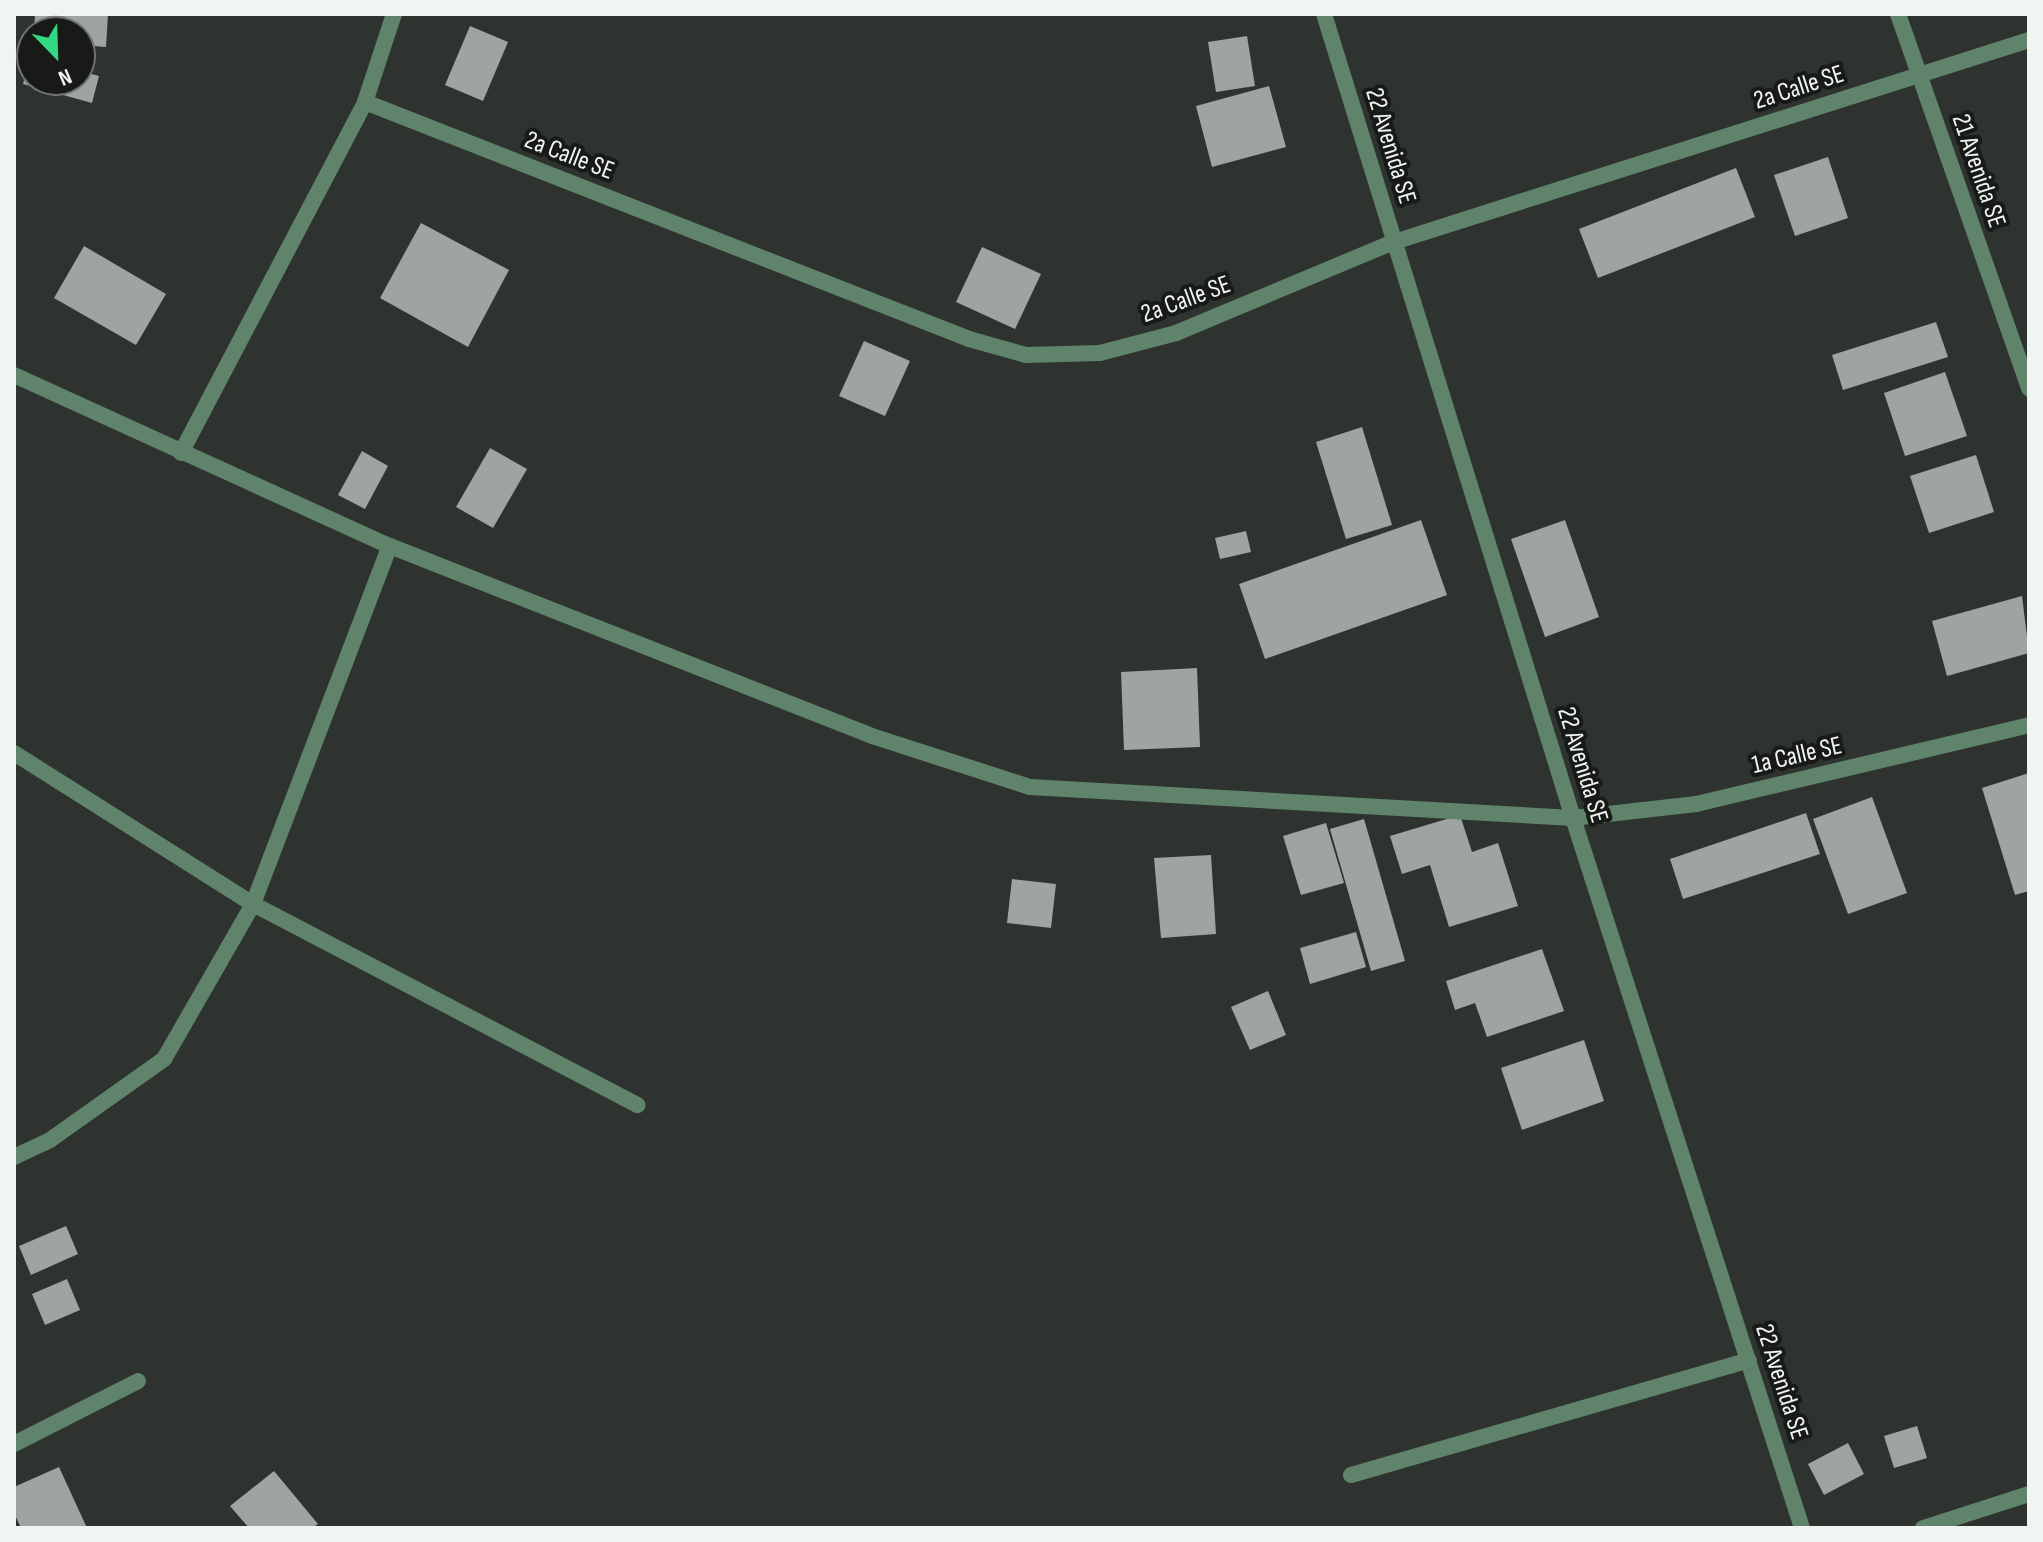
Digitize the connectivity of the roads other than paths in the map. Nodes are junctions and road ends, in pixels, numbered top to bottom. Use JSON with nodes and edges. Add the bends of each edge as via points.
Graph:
{"nodes":[{"id":1,"x":394,"y":14,"type":"edge"},
{"id":2,"x":1324,"y":14,"type":"edge"},
{"id":3,"x":1898,"y":14,"type":"edge"},
{"id":4,"x":2029,"y":40,"type":"edge"},
{"id":5,"x":1919,"y":75,"type":"junction"},
{"id":6,"x":365,"y":102,"type":"junction"},
{"id":7,"x":1394,"y":242,"type":"junction"},
{"id":8,"x":14,"y":375,"type":"edge"},
{"id":9,"x":2029,"y":389,"type":"edge"},
{"id":10,"x":181,"y":453,"type":"junction"},
{"id":11,"x":390,"y":546,"type":"junction"},
{"id":12,"x":2029,"y":725,"type":"edge"},
{"id":13,"x":14,"y":753,"type":"edge"},
{"id":14,"x":1573,"y":818,"type":"junction"},
{"id":15,"x":253,"y":904,"type":"junction"},
{"id":16,"x":638,"y":1105,"type":"dead end"},
{"id":17,"x":14,"y":1157,"type":"edge"},
{"id":18,"x":1749,"y":1360,"type":"junction"},
{"id":19,"x":138,"y":1381,"type":"dead end"},
{"id":20,"x":14,"y":1444,"type":"edge"},
{"id":21,"x":1351,"y":1475,"type":"dead end"},
{"id":22,"x":2028,"y":1496,"type":"edge"},
{"id":23,"x":1802,"y":1528,"type":"edge"},
{"id":24,"x":1923,"y":1528,"type":"edge"}],
"edges":[{"from":1,"to":6,"type":"street"},
{"from":2,"to":7,"type":"street","name":"22 Avenida SE"},
{"from":3,"to":5,"type":"street","name":"21 Avenida SE"},
{"from":4,"to":5,"type":"street","name":"2a Calle SE"},
{"from":5,"to":7,"type":"street","name":"2a Calle SE"},
{"from":5,"to":9,"type":"street","name":"21 Avenida SE"},
{"from":6,"to":7,"type":"street","name":"2a Calle SE","via":[[969,339],[1026,355],[1100,353],[1176,333]]},
{"from":6,"to":10,"type":"street"},
{"from":7,"to":14,"type":"street","name":"22 Avenida SE"},
{"from":8,"to":10,"type":"street","name":"1a Calle SE"},
{"from":10,"to":11,"type":"street","name":"1a Calle SE"},
{"from":11,"to":14,"type":"street","name":"1a Calle SE","via":[[872,736],[1030,787]]},
{"from":11,"to":15,"type":"street"},
{"from":12,"to":14,"type":"street","name":"1a Calle SE","via":[[1696,804]]},
{"from":13,"to":15,"type":"street"},
{"from":14,"to":18,"type":"street","name":"22 Avenida SE"},
{"from":15,"to":16,"type":"street"},
{"from":15,"to":17,"type":"street","via":[[164,1059],[50,1140]]},
{"from":18,"to":21,"type":"street"},
{"from":18,"to":23,"type":"street","name":"22 Avenida SE"},
{"from":19,"to":20,"type":"street"},
{"from":22,"to":24,"type":"street"}]}
